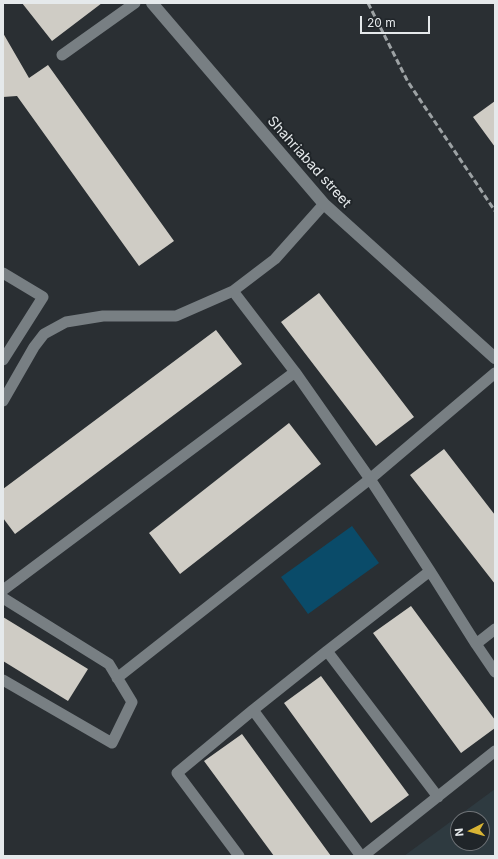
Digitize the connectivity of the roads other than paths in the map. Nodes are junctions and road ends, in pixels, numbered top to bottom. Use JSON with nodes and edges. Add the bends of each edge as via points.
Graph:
{"nodes":[{"id":1,"x":135,"y":3,"type":"edge"},
{"id":2,"x":152,"y":3,"type":"edge"},
{"id":3,"x":62,"y":55,"type":"dead end"},
{"id":4,"x":324,"y":204,"type":"junction"},
{"id":5,"x":3,"y":273,"type":"edge"},
{"id":6,"x":233,"y":291,"type":"junction"},
{"id":7,"x":495,"y":358,"type":"edge"},
{"id":8,"x":3,"y":360,"type":"edge"},
{"id":9,"x":295,"y":372,"type":"junction"},
{"id":10,"x":495,"y":373,"type":"edge"},
{"id":11,"x":3,"y":401,"type":"edge"},
{"id":12,"x":370,"y":479,"type":"junction"},
{"id":13,"x":430,"y":571,"type":"junction"},
{"id":14,"x":3,"y":590,"type":"edge"},
{"id":15,"x":3,"y":598,"type":"edge"},
{"id":16,"x":495,"y":629,"type":"edge"},
{"id":17,"x":476,"y":644,"type":"junction"},
{"id":18,"x":328,"y":652,"type":"junction"},
{"id":19,"x":495,"y":672,"type":"edge"},
{"id":20,"x":117,"y":678,"type":"junction"},
{"id":21,"x":3,"y":680,"type":"edge"},
{"id":22,"x":253,"y":710,"type":"junction"},
{"id":23,"x":495,"y":751,"type":"edge"},
{"id":24,"x":438,"y":797,"type":"junction"},
{"id":25,"x":239,"y":856,"type":"edge"},
{"id":26,"x":362,"y":856,"type":"edge"}],
"edges":[{"from":1,"to":3,"type":"lane"},
{"from":2,"to":4,"type":"street","name":"Shahriabad street"},
{"from":4,"to":6,"type":"lane","via":[[274,259]]},
{"from":4,"to":7,"type":"street","name":"Shahriabad street"},
{"from":5,"to":8,"type":"lane","via":[[43,297]]},
{"from":6,"to":9,"type":"lane"},
{"from":6,"to":11,"type":"lane","via":[[176,316],[103,316],[66,322],[44,334]]},
{"from":9,"to":12,"type":"lane"},
{"from":9,"to":14,"type":"lane"},
{"from":10,"to":12,"type":"lane"},
{"from":12,"to":13,"type":"lane"},
{"from":12,"to":20,"type":"lane"},
{"from":13,"to":17,"type":"lane"},
{"from":13,"to":18,"type":"lane"},
{"from":15,"to":20,"type":"lane","via":[[109,664]]},
{"from":16,"to":17,"type":"lane"},
{"from":17,"to":19,"type":"lane"},
{"from":18,"to":22,"type":"lane"},
{"from":18,"to":24,"type":"lane"},
{"from":20,"to":21,"type":"lane","via":[[132,702],[112,742]]},
{"from":22,"to":25,"type":"lane","via":[[177,773]]},
{"from":22,"to":26,"type":"lane"},
{"from":23,"to":24,"type":"lane"},
{"from":24,"to":26,"type":"lane"}]}
